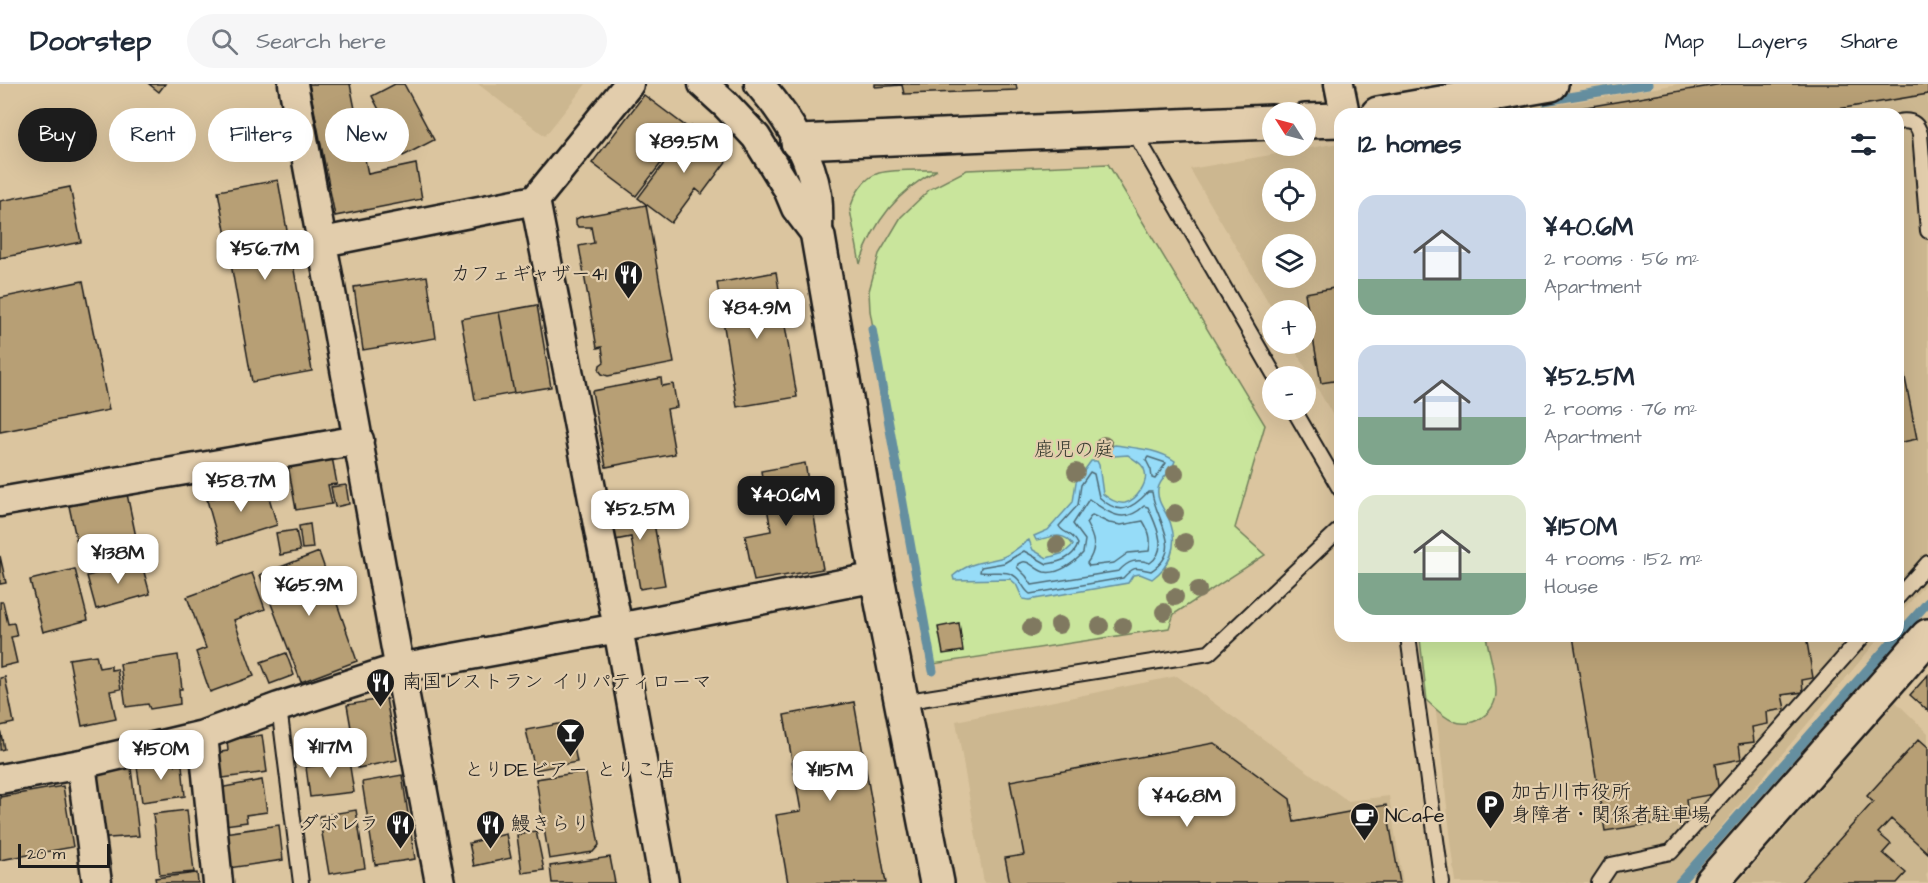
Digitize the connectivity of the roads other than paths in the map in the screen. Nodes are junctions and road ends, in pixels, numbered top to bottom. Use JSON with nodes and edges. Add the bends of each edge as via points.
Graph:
{"nodes":[{"id":1,"x":294,"y":84,"type":"edge"},
{"id":2,"x":629,"y":84,"type":"edge"},
{"id":3,"x":703,"y":84,"type":"edge"},
{"id":4,"x":759,"y":84,"type":"edge"},
{"id":5,"x":1339,"y":84,"type":"edge"},
{"id":6,"x":1551,"y":84,"type":"edge"},
{"id":7,"x":1344,"y":108,"type":"edge"},
{"id":8,"x":1413,"y":108,"type":"edge"},
{"id":9,"x":1334,"y":120,"type":"edge"},
{"id":10,"x":1316,"y":121,"type":"edge"},
{"id":11,"x":1262,"y":122,"type":"edge"},
{"id":12,"x":1904,"y":122,"type":"edge"},
{"id":13,"x":1132,"y":128,"type":"junction"},
{"id":14,"x":756,"y":137,"type":"junction"},
{"id":15,"x":802,"y":148,"type":"junction"},
{"id":16,"x":788,"y":189,"type":"junction"},
{"id":17,"x":535,"y":200,"type":"junction"},
{"id":18,"x":1928,"y":231,"type":"edge"},
{"id":19,"x":818,"y":237,"type":"junction"},
{"id":20,"x":322,"y":242,"type":"junction"},
{"id":21,"x":1269,"y":366,"type":"edge"},
{"id":22,"x":1300,"y":420,"type":"edge"},
{"id":23,"x":359,"y":440,"type":"junction"},
{"id":24,"x":1334,"y":479,"type":"edge"},
{"id":25,"x":0,"y":501,"type":"edge"},
{"id":26,"x":1334,"y":535,"type":"edge"},
{"id":27,"x":1928,"y":563,"type":"edge"},
{"id":28,"x":877,"y":577,"type":"junction"},
{"id":29,"x":1904,"y":590,"type":"edge"},
{"id":30,"x":618,"y":628,"type":"junction"},
{"id":31,"x":1928,"y":636,"type":"edge"},
{"id":32,"x":1409,"y":642,"type":"edge"},
{"id":33,"x":1858,"y":642,"type":"edge"},
{"id":34,"x":399,"y":668,"type":"junction"},
{"id":35,"x":902,"y":702,"type":"junction"},
{"id":36,"x":279,"y":707,"type":"junction"},
{"id":37,"x":203,"y":735,"type":"junction"},
{"id":38,"x":81,"y":764,"type":"junction"},
{"id":39,"x":0,"y":778,"type":"edge"},
{"id":40,"x":97,"y":883,"type":"edge"},
{"id":41,"x":218,"y":883,"type":"edge"},
{"id":42,"x":301,"y":883,"type":"edge"},
{"id":43,"x":440,"y":883,"type":"edge"},
{"id":44,"x":664,"y":883,"type":"edge"},
{"id":45,"x":937,"y":883,"type":"edge"},
{"id":46,"x":1442,"y":883,"type":"edge"},
{"id":47,"x":1599,"y":883,"type":"edge"},
{"id":48,"x":1711,"y":883,"type":"edge"}],
"edges":[{"from":1,"to":20,"type":"street"},
{"from":2,"to":17,"type":"street"},
{"from":3,"to":14,"type":"street"},
{"from":4,"to":15,"type":"street"},
{"from":5,"to":7,"type":"street"},
{"from":6,"to":8,"type":"street"},
{"from":9,"to":10,"type":"street"},
{"from":11,"to":13,"type":"street"},
{"from":12,"to":18,"type":"lane","via":[[1916,125],[1920,134]]},
{"from":13,"to":15,"type":"street","via":[[854,139]]},
{"from":13,"to":21,"type":"lane"},
{"from":14,"to":15,"type":"street"},
{"from":14,"to":16,"type":"street"},
{"from":15,"to":16,"type":"street"},
{"from":15,"to":19,"type":"street","via":[[817,195]]},
{"from":16,"to":19,"type":"street","via":[[796,208]]},
{"from":17,"to":20,"type":"street"},
{"from":17,"to":30,"type":"street"},
{"from":19,"to":28,"type":"street"},
{"from":20,"to":23,"type":"street"},
{"from":22,"to":24,"type":"lane"},
{"from":23,"to":25,"type":"street"},
{"from":23,"to":34,"type":"street"},
{"from":26,"to":35,"type":"lane","via":[[1209,653]]},
{"from":27,"to":29,"type":"lane"},
{"from":28,"to":30,"type":"street"},
{"from":28,"to":35,"type":"street"},
{"from":30,"to":34,"type":"street"},
{"from":30,"to":44,"type":"street"},
{"from":31,"to":48,"type":"street"},
{"from":32,"to":46,"type":"lane"},
{"from":33,"to":47,"type":"lane","via":[[1671,852],[1611,865]]},
{"from":34,"to":36,"type":"street"},
{"from":34,"to":43,"type":"street"},
{"from":35,"to":45,"type":"street"},
{"from":36,"to":37,"type":"street"},
{"from":36,"to":42,"type":"lane"},
{"from":37,"to":38,"type":"street"},
{"from":37,"to":41,"type":"street"},
{"from":38,"to":39,"type":"street"},
{"from":38,"to":40,"type":"street"}]}
